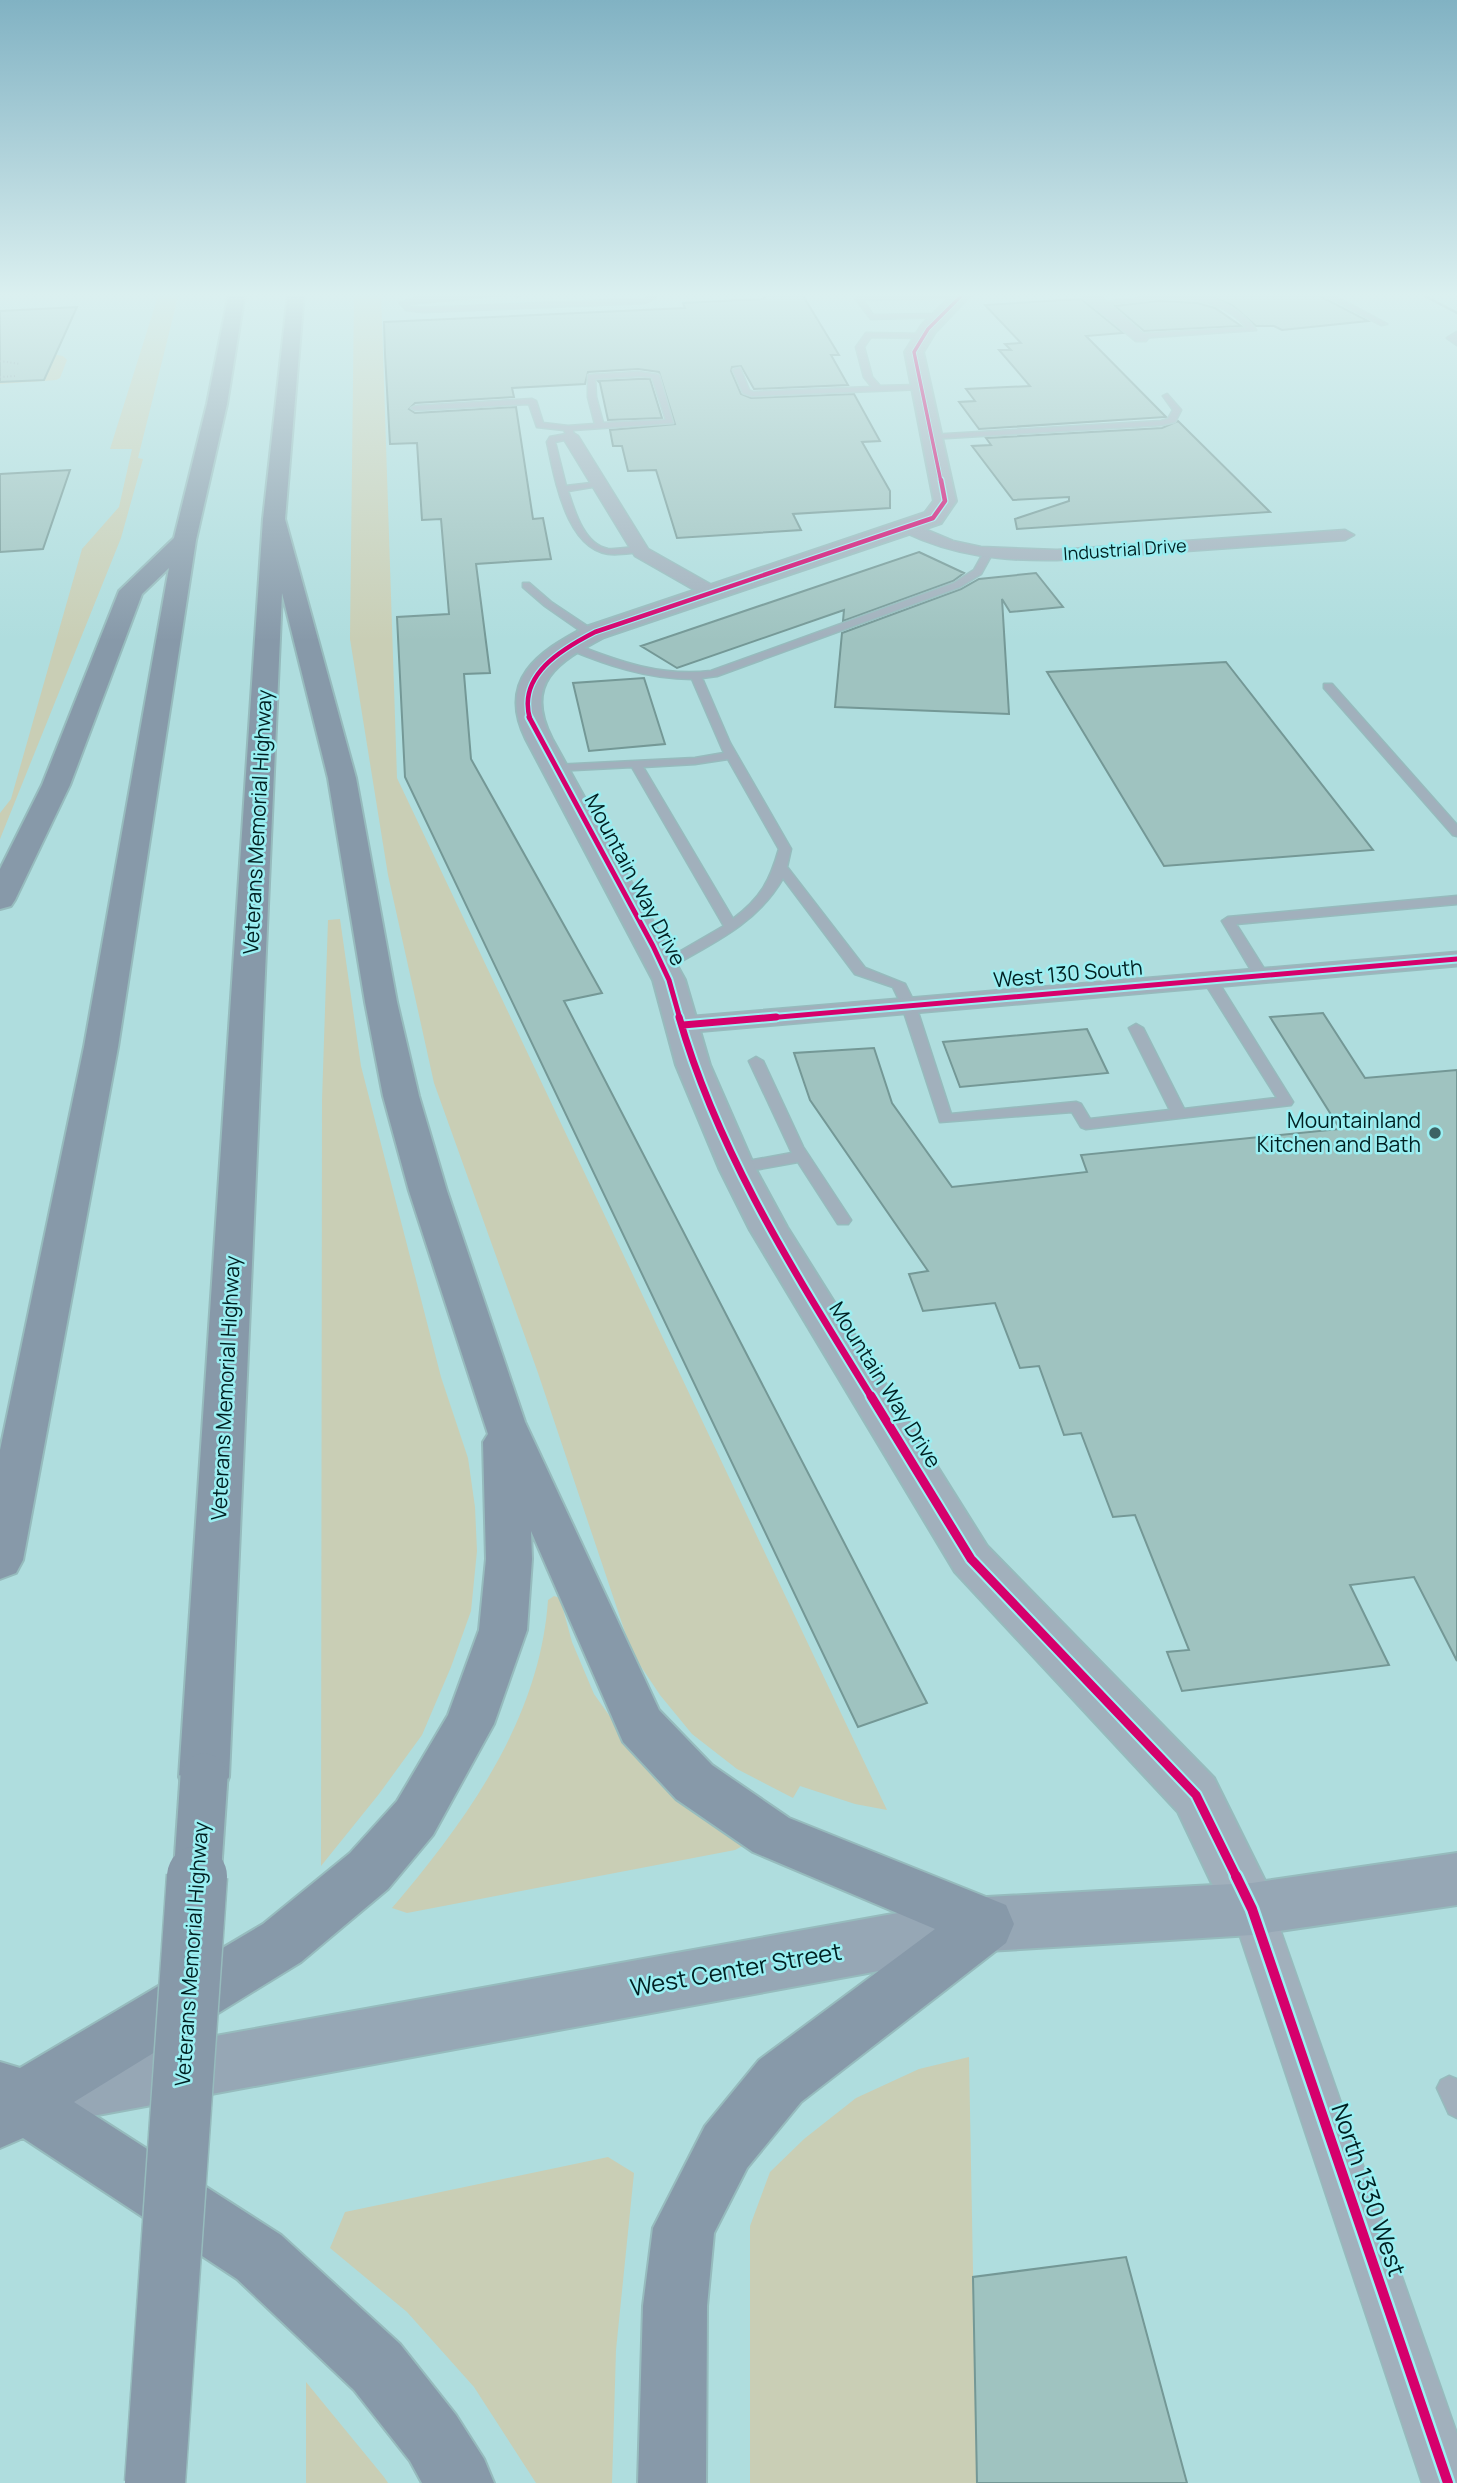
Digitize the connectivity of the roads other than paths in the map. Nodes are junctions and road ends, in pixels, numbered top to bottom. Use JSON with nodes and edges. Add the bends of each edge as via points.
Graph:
{"nodes":[{"id":1,"x":216,"y":409,"type":"edge"},
{"id":2,"x":285,"y":409,"type":"edge"},
{"id":3,"x":535,"y":409,"type":"edge"},
{"id":4,"x":595,"y":409,"type":"edge"},
{"id":5,"x":666,"y":409,"type":"edge"},
{"id":6,"x":924,"y":409,"type":"edge"},
{"id":7,"x":1177,"y":409,"type":"edge"},
{"id":8,"x":1110,"y":416,"type":"dead end"},
{"id":9,"x":600,"y":426,"type":"junction"},
{"id":10,"x":569,"y":432,"type":"junction"},
{"id":11,"x":929,"y":433,"type":"junction"},
{"id":12,"x":600,"y":485,"type":"junction"},
{"id":13,"x":561,"y":489,"type":"junction"},
{"id":14,"x":274,"y":519,"type":"junction"},
{"id":15,"x":910,"y":528,"type":"junction"},
{"id":16,"x":1345,"y":535,"type":"dead end"},
{"id":17,"x":185,"y":540,"type":"junction"},
{"id":18,"x":639,"y":549,"type":"junction"},
{"id":19,"x":987,"y":555,"type":"junction"},
{"id":20,"x":526,"y":585,"type":"dead end"},
{"id":21,"x":711,"y":592,"type":"junction"},
{"id":22,"x":581,"y":640,"type":"junction"},
{"id":23,"x":696,"y":677,"type":"junction"},
{"id":24,"x":1328,"y":686,"type":"dead end"},
{"id":25,"x":731,"y":755,"type":"junction"},
{"id":26,"x":635,"y":764,"type":"junction"},
{"id":27,"x":555,"y":768,"type":"junction"},
{"id":28,"x":1457,"y":832,"type":"edge"},
{"id":29,"x":780,"y":866,"type":"junction"},
{"id":30,"x":0,"y":900,"type":"edge"},
{"id":31,"x":1457,"y":900,"type":"edge"},
{"id":32,"x":731,"y":927,"type":"junction"},
{"id":33,"x":1457,"y":959,"type":"edge"},
{"id":34,"x":662,"y":966,"type":"junction"},
{"id":35,"x":1261,"y":975,"type":"junction"},
{"id":36,"x":1210,"y":979,"type":"junction"},
{"id":37,"x":909,"y":1006,"type":"junction"},
{"id":38,"x":683,"y":1026,"type":"junction"},
{"id":39,"x":1136,"y":1028,"type":"dead end"},
{"id":40,"x":756,"y":1061,"type":"dead end"},
{"id":41,"x":1179,"y":1114,"type":"junction"},
{"id":42,"x":801,"y":1156,"type":"junction"},
{"id":43,"x":737,"y":1168,"type":"junction"},
{"id":44,"x":843,"y":1220,"type":"dead end"},
{"id":45,"x":504,"y":1422,"type":"junction"},
{"id":46,"x":0,"y":1560,"type":"edge"},
{"id":47,"x":1457,"y":1879,"type":"edge"},
{"id":48,"x":1252,"y":1909,"type":"junction"},
{"id":49,"x":986,"y":1924,"type":"junction"},
{"id":50,"x":7,"y":2103,"type":"edge"},
{"id":51,"x":155,"y":2483,"type":"edge"},
{"id":52,"x":460,"y":2483,"type":"edge"},
{"id":53,"x":672,"y":2483,"type":"edge"},
{"id":54,"x":1448,"y":2483,"type":"edge"}],
"edges":[{"from":1,"to":17,"type":"highway"},
{"from":2,"to":14,"type":"highway","name":"Veterans Memorial Highway"},
{"from":3,"to":10,"type":"lane","via":[[540,425]]},
{"from":4,"to":9,"type":"lane"},
{"from":5,"to":9,"type":"lane","via":[[670,421]]},
{"from":6,"to":11,"type":"street","name":"Mountain Way Drive"},
{"from":7,"to":11,"type":"lane","via":[[1172,420],[1162,423]]},
{"from":8,"to":11,"type":"lane"},
{"from":9,"to":10,"type":"lane"},
{"from":10,"to":12,"type":"street"},
{"from":10,"to":13,"type":"lane","via":[[551,442]]},
{"from":11,"to":15,"type":"street","name":"Mountain Way Drive","via":[[945,501],[933,518]]},
{"from":12,"to":13,"type":"lane"},
{"from":12,"to":18,"type":"street"},
{"from":13,"to":18,"type":"lane","via":[[573,518],[593,547],[603,551]]},
{"from":14,"to":45,"type":"highway","via":[[342,778],[401,1096]]},
{"from":14,"to":51,"type":"highway","name":"Veterans Memorial Highway","bridge":true,"via":[[204,1776]]},
{"from":15,"to":19,"type":"street","name":"Industrial Drive","via":[[939,543]]},
{"from":15,"to":21,"type":"street","name":"Mountain Way Drive"},
{"from":16,"to":19,"type":"street","name":"Industrial Drive","via":[[1057,555]]},
{"from":17,"to":30,"type":"highway","via":[[131,592],[56,785]]},
{"from":17,"to":46,"type":"highway","via":[[101,1047]]},
{"from":18,"to":21,"type":"street"},
{"from":19,"to":23,"type":"lane","via":[[978,572],[957,585]]},
{"from":20,"to":22,"type":"lane"},
{"from":21,"to":22,"type":"street","name":"Mountain Way Drive"},
{"from":22,"to":23,"type":"lane","via":[[644,673]]},
{"from":22,"to":27,"type":"street","name":"Mountain Way Drive","via":[[541,668],[528,698],[528,713]]},
{"from":23,"to":25,"type":"lane"},
{"from":24,"to":28,"type":"lane"},
{"from":25,"to":26,"type":"lane"},
{"from":25,"to":29,"type":"lane","via":[[785,849]]},
{"from":26,"to":27,"type":"lane"},
{"from":26,"to":32,"type":"lane"},
{"from":27,"to":34,"type":"street","name":"Mountain Way Drive"},
{"from":29,"to":32,"type":"lane","via":[[764,897]]},
{"from":29,"to":37,"type":"lane","via":[[860,971],[898,984]]},
{"from":31,"to":35,"type":"lane","via":[[1228,921]]},
{"from":32,"to":34,"type":"lane"},
{"from":33,"to":35,"type":"street","name":"West 130 South"},
{"from":34,"to":38,"type":"street","name":"Mountain Way Drive"},
{"from":35,"to":36,"type":"street","name":"West 130 South"},
{"from":36,"to":37,"type":"street","name":"West 130 South"},
{"from":36,"to":41,"type":"lane","via":[[1286,1102]]},
{"from":37,"to":38,"type":"street","name":"West 130 South"},
{"from":37,"to":41,"type":"lane","via":[[945,1119],[1076,1107],[1086,1124]]},
{"from":38,"to":43,"type":"street","name":"Mountain Way Drive","via":[[708,1103]]},
{"from":39,"to":41,"type":"lane"},
{"from":40,"to":42,"type":"lane"},
{"from":42,"to":43,"type":"lane"},
{"from":42,"to":44,"type":"lane"},
{"from":43,"to":48,"type":"street","name":"Mountain Way Drive","via":[[769,1230],[971,1559],[1196,1795]]},
{"from":45,"to":49,"type":"highway","via":[[641,1726],[694,1783],[771,1835]]},
{"from":45,"to":50,"type":"highway","via":[[509,1559],[503,1630],[470,1724],[415,1818],[369,1871],[282,1943]]},
{"from":47,"to":48,"type":"main road","name":"West Center Street"},
{"from":48,"to":49,"type":"main road","name":"West Center Street"},
{"from":48,"to":54,"type":"street","name":"North 1330 West"},
{"from":49,"to":50,"type":"main road","name":"West Center Street"},
{"from":49,"to":53,"type":"highway","via":[[780,2081],[726,2147],[684,2228],[675,2306]]},
{"from":50,"to":52,"type":"highway","via":[[259,2257],[377,2367]]}]}
